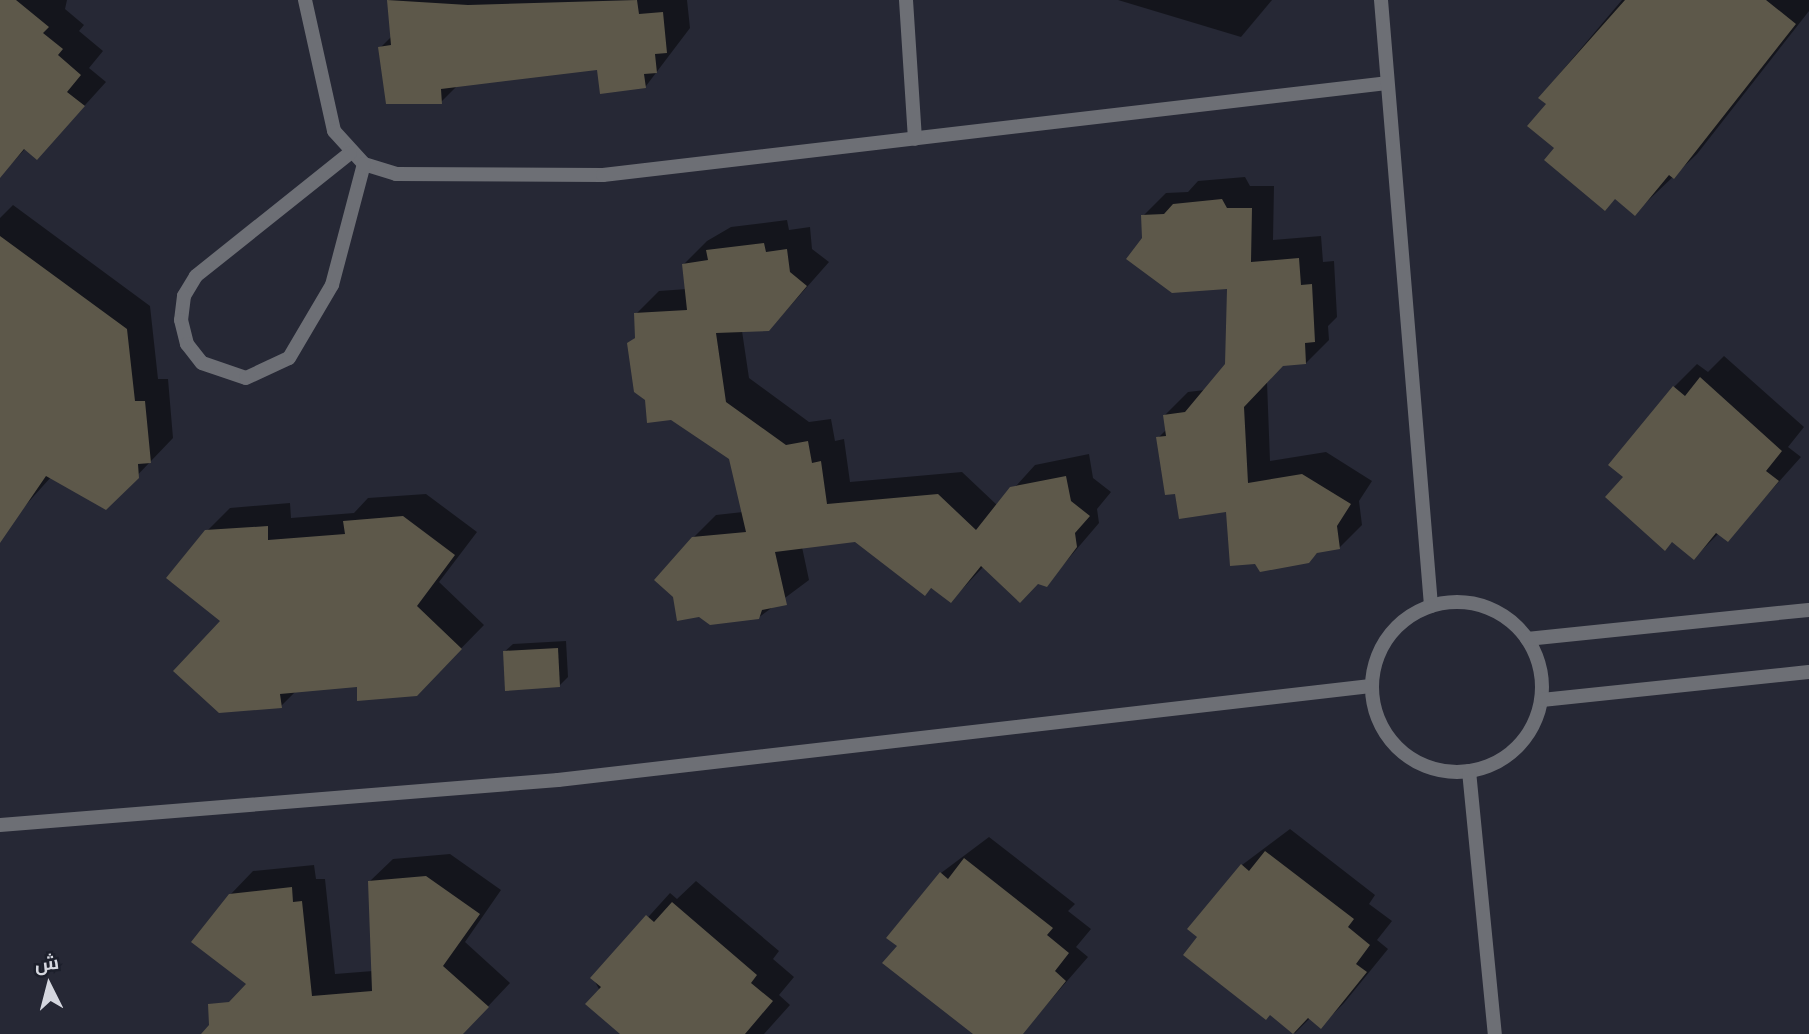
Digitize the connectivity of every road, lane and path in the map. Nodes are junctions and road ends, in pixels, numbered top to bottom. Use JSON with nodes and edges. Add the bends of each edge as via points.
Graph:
{"nodes":[{"id":1,"x":305,"y":0,"type":"edge"},
{"id":2,"x":906,"y":0,"type":"edge"},
{"id":3,"x":1381,"y":0,"type":"edge"},
{"id":4,"x":1387,"y":83,"type":"junction"},
{"id":5,"x":915,"y":139,"type":"junction"},
{"id":6,"x":350,"y":153,"type":"junction"},
{"id":7,"x":364,"y":164,"type":"junction"},
{"id":8,"x":1431,"y":606,"type":"junction"},
{"id":9,"x":1809,"y":610,"type":"edge"},
{"id":10,"x":1527,"y":639,"type":"junction"},
{"id":11,"x":1809,"y":672,"type":"edge"},
{"id":12,"x":1371,"y":686,"type":"junction"},
{"id":13,"x":1542,"y":700,"type":"junction"},
{"id":14,"x":1469,"y":771,"type":"junction"},
{"id":15,"x":0,"y":825,"type":"edge"},
{"id":16,"x":1495,"y":1034,"type":"edge"}],
"edges":[{"from":1,"to":6,"type":"street","via":[[334,131]]},
{"from":2,"to":5,"type":"street"},
{"from":3,"to":4,"type":"street"},
{"from":4,"to":5,"type":"street"},
{"from":4,"to":8,"type":"street"},
{"from":5,"to":7,"type":"street","via":[[603,175],[396,174]]},
{"from":6,"to":7,"type":"street"},
{"from":6,"to":7,"type":"street","via":[[196,276],[184,296],[181,320],[187,344],[202,363],[246,378],[289,358],[332,285]]},
{"from":8,"to":10,"type":"street","via":[[1453,602],[1495,611]]},
{"from":8,"to":12,"type":"street","via":[[1401,623],[1379,652]]},
{"from":9,"to":10,"type":"street"},
{"from":10,"to":13,"type":"street","via":[[1542,679]]},
{"from":11,"to":13,"type":"street"},
{"from":12,"to":14,"type":"street","via":[[1374,710],[1400,751],[1421,765]]},
{"from":12,"to":15,"type":"street","via":[[558,780]]},
{"from":13,"to":14,"type":"street","via":[[1531,730],[1509,755]]},
{"from":14,"to":16,"type":"street"}]}
